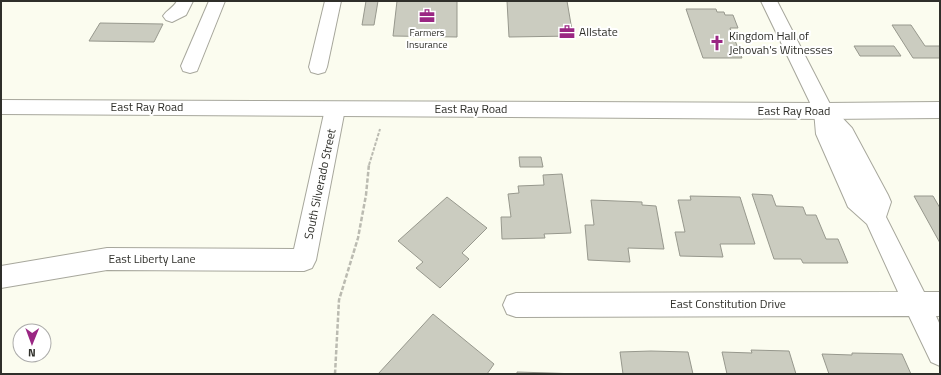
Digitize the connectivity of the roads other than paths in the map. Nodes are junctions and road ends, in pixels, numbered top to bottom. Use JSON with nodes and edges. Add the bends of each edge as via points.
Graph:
{"nodes":[{"id":1,"x":185,"y":1,"type":"edge"},
{"id":2,"x":217,"y":1,"type":"edge"},
{"id":3,"x":333,"y":1,"type":"edge"},
{"id":4,"x":770,"y":1,"type":"edge"},
{"id":5,"x":172,"y":16,"type":"dead end"},
{"id":6,"x":190,"y":66,"type":"dead end"},
{"id":7,"x":318,"y":67,"type":"dead end"},
{"id":8,"x":1,"y":106,"type":"edge"},
{"id":9,"x":335,"y":109,"type":"junction"},
{"id":10,"x":940,"y":110,"type":"edge"},
{"id":11,"x":824,"y":111,"type":"junction"},
{"id":12,"x":304,"y":260,"type":"joint"},
{"id":13,"x":1,"y":277,"type":"edge"},
{"id":14,"x":928,"y":304,"type":"edge"},
{"id":15,"x":516,"y":305,"type":"dead end"},
{"id":16,"x":940,"y":353,"type":"edge"}],
"edges":[{"from":1,"to":5,"type":"street","via":[[180,11]]},
{"from":2,"to":6,"type":"street"},
{"from":3,"to":7,"type":"street"},
{"from":4,"to":11,"type":"street"},
{"from":8,"to":9,"type":"street","name":"East Ray Road"},
{"from":9,"to":11,"type":"street","name":"East Ray Road"},
{"from":9,"to":12,"type":"street","name":"South Silverado Street"},
{"from":10,"to":11,"type":"street","name":"East Ray Road"},
{"from":11,"to":14,"type":"street","via":[[826,134],[856,200],[875,217]]},
{"from":12,"to":13,"type":"street","name":"East Liberty Lane","via":[[107,259]]},
{"from":14,"to":15,"type":"street","name":"East Constitution Drive"},
{"from":14,"to":16,"type":"street"}]}
